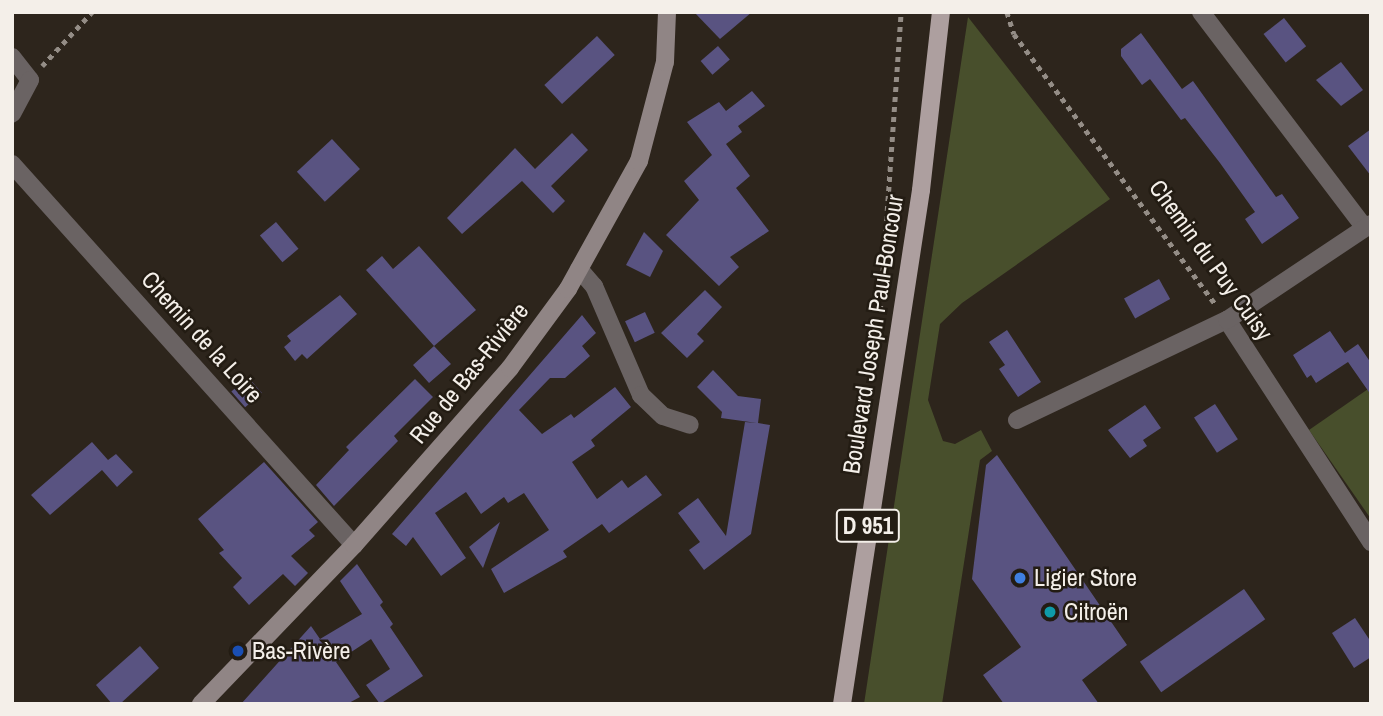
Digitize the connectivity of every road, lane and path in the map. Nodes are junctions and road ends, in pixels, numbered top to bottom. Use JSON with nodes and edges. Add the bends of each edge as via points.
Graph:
{"nodes":[{"id":1,"x":92,"y":12,"type":"edge"},
{"id":2,"x":667,"y":12,"type":"edge"},
{"id":3,"x":901,"y":12,"type":"edge"},
{"id":4,"x":941,"y":12,"type":"edge"},
{"id":5,"x":1007,"y":12,"type":"edge"},
{"id":6,"x":1202,"y":12,"type":"edge"},
{"id":7,"x":12,"y":57,"type":"edge"},
{"id":8,"x":30,"y":80,"type":"junction"},
{"id":9,"x":12,"y":114,"type":"edge"},
{"id":10,"x":12,"y":164,"type":"edge"},
{"id":11,"x":1368,"y":226,"type":"edge"},
{"id":12,"x":579,"y":269,"type":"junction"},
{"id":13,"x":880,"y":318,"type":"dead end"},
{"id":14,"x":1227,"y":320,"type":"junction"},
{"id":15,"x":1017,"y":420,"type":"dead end"},
{"id":16,"x":690,"y":425,"type":"dead end"},
{"id":17,"x":1371,"y":541,"type":"edge"},
{"id":18,"x":354,"y":545,"type":"junction"},
{"id":19,"x":201,"y":704,"type":"edge"},
{"id":20,"x":842,"y":704,"type":"edge"}],
"edges":[{"from":1,"to":8,"type":"path"},
{"from":2,"to":12,"type":"street","name":"Rue de Bas-Rivière","via":[[660,86],[639,161]]},
{"from":3,"to":13,"type":"path","via":[[879,275]]},
{"from":4,"to":20,"type":"main road","name":"Boulevard Joseph Paul-Boncour","number":"D 951","via":[[921,190]]},
{"from":5,"to":14,"type":"path","name":"Chemin du Puy Cuisy","via":[[1014,34]]},
{"from":6,"to":11,"type":"street"},
{"from":7,"to":8,"type":"street"},
{"from":8,"to":9,"type":"street"},
{"from":10,"to":18,"type":"street","name":"Chemin de la Loire"},
{"from":11,"to":14,"type":"street"},
{"from":12,"to":16,"type":"street","via":[[594,286],[641,395],[663,416]]},
{"from":12,"to":18,"type":"street","name":"Rue de Bas-Rivière","via":[[510,368]]},
{"from":14,"to":15,"type":"street"},
{"from":14,"to":17,"type":"street","name":"Chemin du Puy Cuisy"},
{"from":18,"to":19,"type":"street","name":"Rue de Bas-Rivière"}]}
